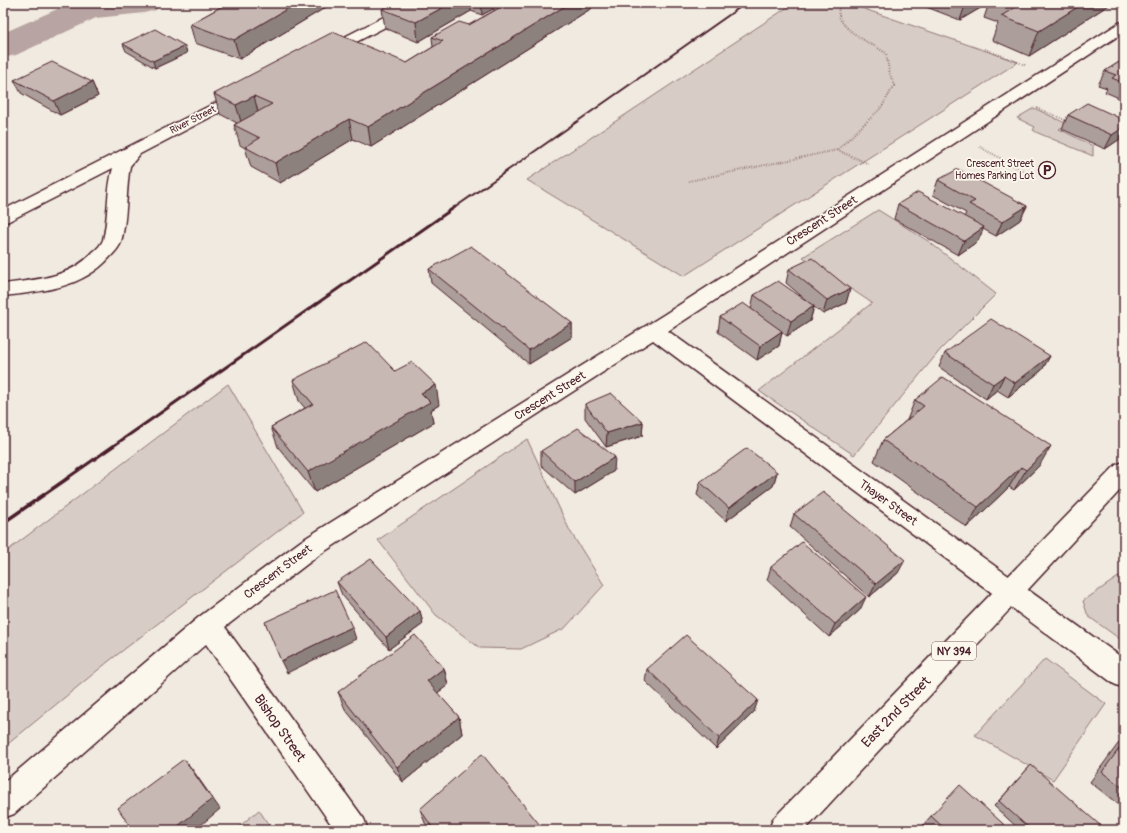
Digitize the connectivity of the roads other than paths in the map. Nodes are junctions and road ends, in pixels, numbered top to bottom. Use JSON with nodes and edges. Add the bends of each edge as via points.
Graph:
{"nodes":[{"id":1,"x":421,"y":3,"type":"edge"},
{"id":2,"x":1124,"y":26,"type":"edge"},
{"id":3,"x":310,"y":60,"type":"edge"},
{"id":4,"x":255,"y":88,"type":"edge"},
{"id":5,"x":135,"y":150,"type":"junction"},
{"id":6,"x":3,"y":217,"type":"edge"},
{"id":7,"x":3,"y":290,"type":"edge"},
{"id":8,"x":653,"y":330,"type":"junction"},
{"id":9,"x":1124,"y":471,"type":"edge"},
{"id":10,"x":1011,"y":592,"type":"junction"},
{"id":11,"x":208,"y":625,"type":"junction"},
{"id":12,"x":1124,"y":675,"type":"edge"},
{"id":13,"x":3,"y":803,"type":"edge"},
{"id":14,"x":353,"y":830,"type":"edge"},
{"id":15,"x":784,"y":830,"type":"edge"}],
"edges":[{"from":1,"to":3,"type":"street"},
{"from":2,"to":8,"type":"street","name":"Crescent Street"},
{"from":4,"to":5,"type":"street","name":"River Street"},
{"from":5,"to":6,"type":"street","name":"River Street"},
{"from":5,"to":7,"type":"street","name":"River Street","via":[[122,165],[120,172],[111,244],[98,259],[84,270],[65,279],[44,285]]},
{"from":8,"to":10,"type":"street","name":"Thayer Street"},
{"from":8,"to":11,"type":"street","name":"Crescent Street","via":[[310,548]]},
{"from":9,"to":10,"type":"street","name":"East 2nd Street","number":"NY 394"},
{"from":10,"to":12,"type":"street","name":"Thayer Street"},
{"from":10,"to":15,"type":"street","name":"East 2nd Street","number":"NY 394"},
{"from":11,"to":13,"type":"street","name":"Crescent Street"},
{"from":11,"to":14,"type":"street","name":"Bishop Street"}]}
